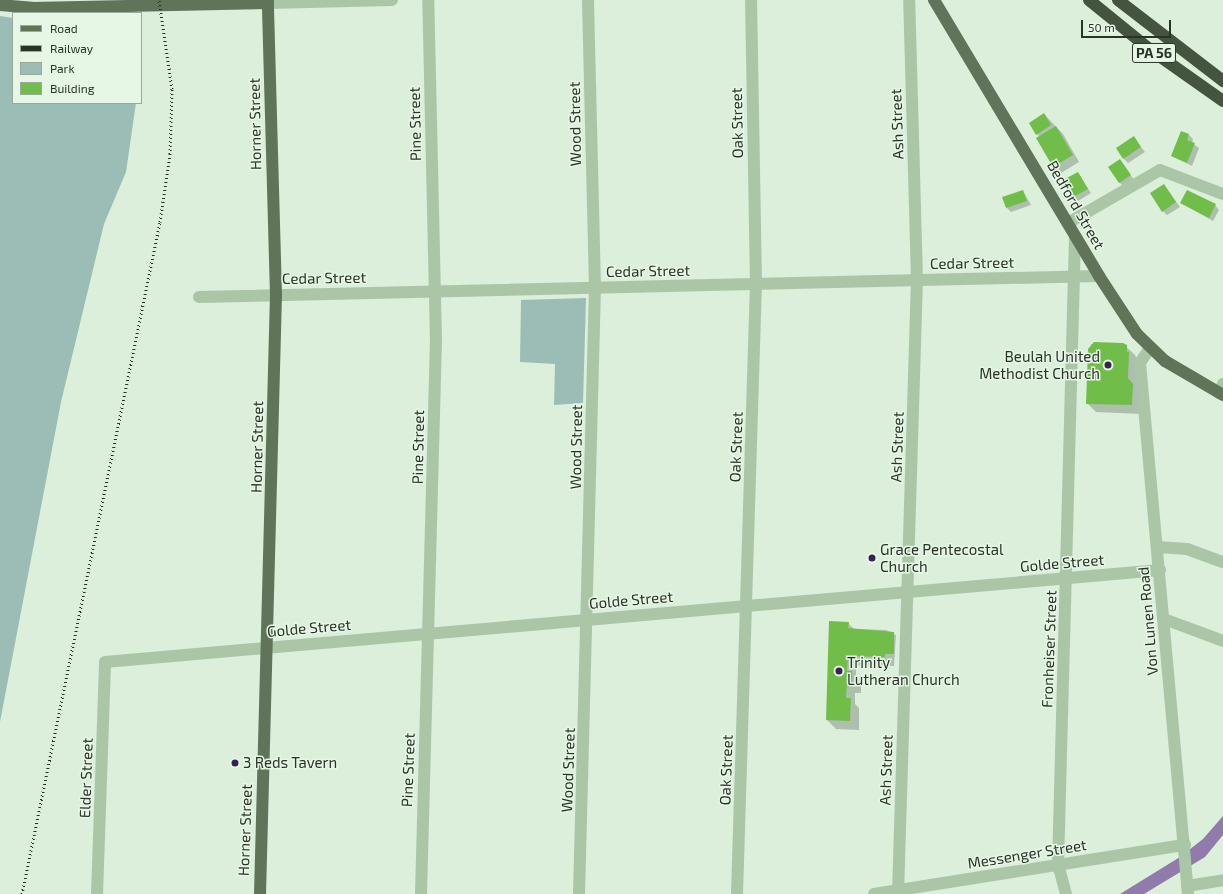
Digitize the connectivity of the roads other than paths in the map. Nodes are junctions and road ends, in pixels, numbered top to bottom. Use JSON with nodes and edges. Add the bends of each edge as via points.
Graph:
{"nodes":[{"id":1,"x":392,"y":0,"type":"edge"},
{"id":2,"x":428,"y":0,"type":"edge"},
{"id":3,"x":588,"y":0,"type":"edge"},
{"id":4,"x":750,"y":0,"type":"edge"},
{"id":5,"x":909,"y":0,"type":"edge"},
{"id":6,"x":934,"y":0,"type":"edge"},
{"id":7,"x":1089,"y":0,"type":"edge"},
{"id":8,"x":1118,"y":0,"type":"edge"},
{"id":9,"x":268,"y":2,"type":"edge"},
{"id":10,"x":0,"y":4,"type":"edge"},
{"id":11,"x":1223,"y":80,"type":"edge"},
{"id":12,"x":1223,"y":101,"type":"edge"},
{"id":13,"x":1223,"y":194,"type":"edge"},
{"id":14,"x":1068,"y":223,"type":"junction"},
{"id":15,"x":1075,"y":236,"type":"junction"},
{"id":16,"x":1099,"y":276,"type":"junction"},
{"id":17,"x":1076,"y":277,"type":"junction"},
{"id":18,"x":917,"y":280,"type":"junction"},
{"id":19,"x":756,"y":284,"type":"junction"},
{"id":20,"x":596,"y":288,"type":"junction"},
{"id":21,"x":436,"y":292,"type":"junction"},
{"id":22,"x":276,"y":295,"type":"junction"},
{"id":23,"x":199,"y":297,"type":"dead end"},
{"id":24,"x":1150,"y":348,"type":"junction"},
{"id":25,"x":1222,"y":391,"type":"edge"},
{"id":26,"x":1158,"y":547,"type":"junction"},
{"id":27,"x":1223,"y":562,"type":"edge"},
{"id":28,"x":1160,"y":570,"type":"junction"},
{"id":29,"x":1067,"y":578,"type":"junction"},
{"id":30,"x":908,"y":592,"type":"junction"},
{"id":31,"x":747,"y":606,"type":"junction"},
{"id":32,"x":1164,"y":619,"type":"junction"},
{"id":33,"x":587,"y":620,"type":"junction"},
{"id":34,"x":428,"y":634,"type":"junction"},
{"id":35,"x":1223,"y":641,"type":"edge"},
{"id":36,"x":266,"y":648,"type":"junction"},
{"id":37,"x":106,"y":662,"type":"joint"},
{"id":38,"x":1185,"y":848,"type":"junction"},
{"id":39,"x":1058,"y":865,"type":"junction"},
{"id":40,"x":1223,"y":880,"type":"edge"},
{"id":41,"x":1188,"y":890,"type":"edge"},
{"id":42,"x":897,"y":892,"type":"edge"},
{"id":43,"x":97,"y":894,"type":"edge"},
{"id":44,"x":260,"y":894,"type":"edge"},
{"id":45,"x":421,"y":894,"type":"edge"},
{"id":46,"x":579,"y":894,"type":"edge"},
{"id":47,"x":737,"y":894,"type":"edge"},
{"id":48,"x":874,"y":894,"type":"edge"},
{"id":49,"x":1066,"y":894,"type":"edge"}],
"edges":[{"from":1,"to":9,"type":"street"},
{"from":2,"to":21,"type":"street","name":"Pine Street"},
{"from":3,"to":20,"type":"street","name":"Wood Street"},
{"from":4,"to":19,"type":"street","name":"Oak Street"},
{"from":5,"to":18,"type":"street","name":"Ash Street"},
{"from":6,"to":14,"type":"main road","name":"Bedford Street"},
{"from":7,"to":12,"type":"highway","number":"PA 56","via":[[1148,48]]},
{"from":8,"to":11,"type":"highway","number":"PA 56"},
{"from":9,"to":10,"type":"main road","via":[[32,8]]},
{"from":9,"to":22,"type":"main road","name":"Horner Street"},
{"from":13,"to":14,"type":"street","via":[[1160,170]]},
{"from":14,"to":15,"type":"main road","name":"Bedford Street"},
{"from":15,"to":16,"type":"main road","name":"Bedford Street"},
{"from":15,"to":17,"type":"street","name":"Fronheiser Street"},
{"from":16,"to":17,"type":"street","name":"Cedar Street"},
{"from":16,"to":24,"type":"main road","name":"Bedford Street","via":[[1137,334]]},
{"from":17,"to":18,"type":"street","name":"Cedar Street"},
{"from":17,"to":29,"type":"street","name":"Fronheiser Street"},
{"from":18,"to":19,"type":"street","name":"Cedar Street"},
{"from":18,"to":30,"type":"street","name":"Ash Street"},
{"from":19,"to":20,"type":"street","name":"Cedar Street"},
{"from":19,"to":31,"type":"street","name":"Oak Street"},
{"from":20,"to":21,"type":"street","name":"Cedar Street"},
{"from":20,"to":33,"type":"street","name":"Wood Street"},
{"from":21,"to":22,"type":"street","name":"Cedar Street"},
{"from":21,"to":34,"type":"street","name":"Pine Street","via":[[434,466]]},
{"from":22,"to":23,"type":"street","name":"Cedar Street"},
{"from":22,"to":36,"type":"main road","name":"Horner Street"},
{"from":24,"to":25,"type":"main road","name":"Bedford Street","via":[[1165,361]]},
{"from":24,"to":26,"type":"street","name":"Von Lunen Road","via":[[1140,363]]},
{"from":26,"to":27,"type":"street","via":[[1187,549]]},
{"from":26,"to":28,"type":"street","name":"Von Lunen Road"},
{"from":28,"to":29,"type":"street","name":"Golde Street"},
{"from":28,"to":32,"type":"street","name":"Von Lunen Road"},
{"from":29,"to":30,"type":"street","name":"Golde Street"},
{"from":29,"to":39,"type":"street","name":"Fronheiser Street"},
{"from":30,"to":31,"type":"street","name":"Golde Street"},
{"from":30,"to":42,"type":"street","name":"Ash Street"},
{"from":31,"to":33,"type":"street","name":"Golde Street"},
{"from":31,"to":47,"type":"street","name":"Oak Street"},
{"from":32,"to":35,"type":"street"},
{"from":32,"to":38,"type":"street","name":"Von Lunen Road"},
{"from":33,"to":34,"type":"street","name":"Golde Street"},
{"from":33,"to":46,"type":"street","name":"Wood Street"},
{"from":34,"to":36,"type":"street","name":"Golde Street"},
{"from":34,"to":45,"type":"street","name":"Pine Street"},
{"from":36,"to":37,"type":"street","name":"Golde Street"},
{"from":36,"to":44,"type":"main road","name":"Horner Street"},
{"from":37,"to":43,"type":"street","name":"Elder Street"},
{"from":38,"to":39,"type":"street","name":"Messenger Street"},
{"from":38,"to":41,"type":"street","name":"Von Lunen Road"},
{"from":39,"to":42,"type":"street","name":"Messenger Street"},
{"from":39,"to":49,"type":"street","name":"Fronheiser Street"},
{"from":40,"to":41,"type":"street"},
{"from":42,"to":48,"type":"street","name":"Messenger Street"}]}
